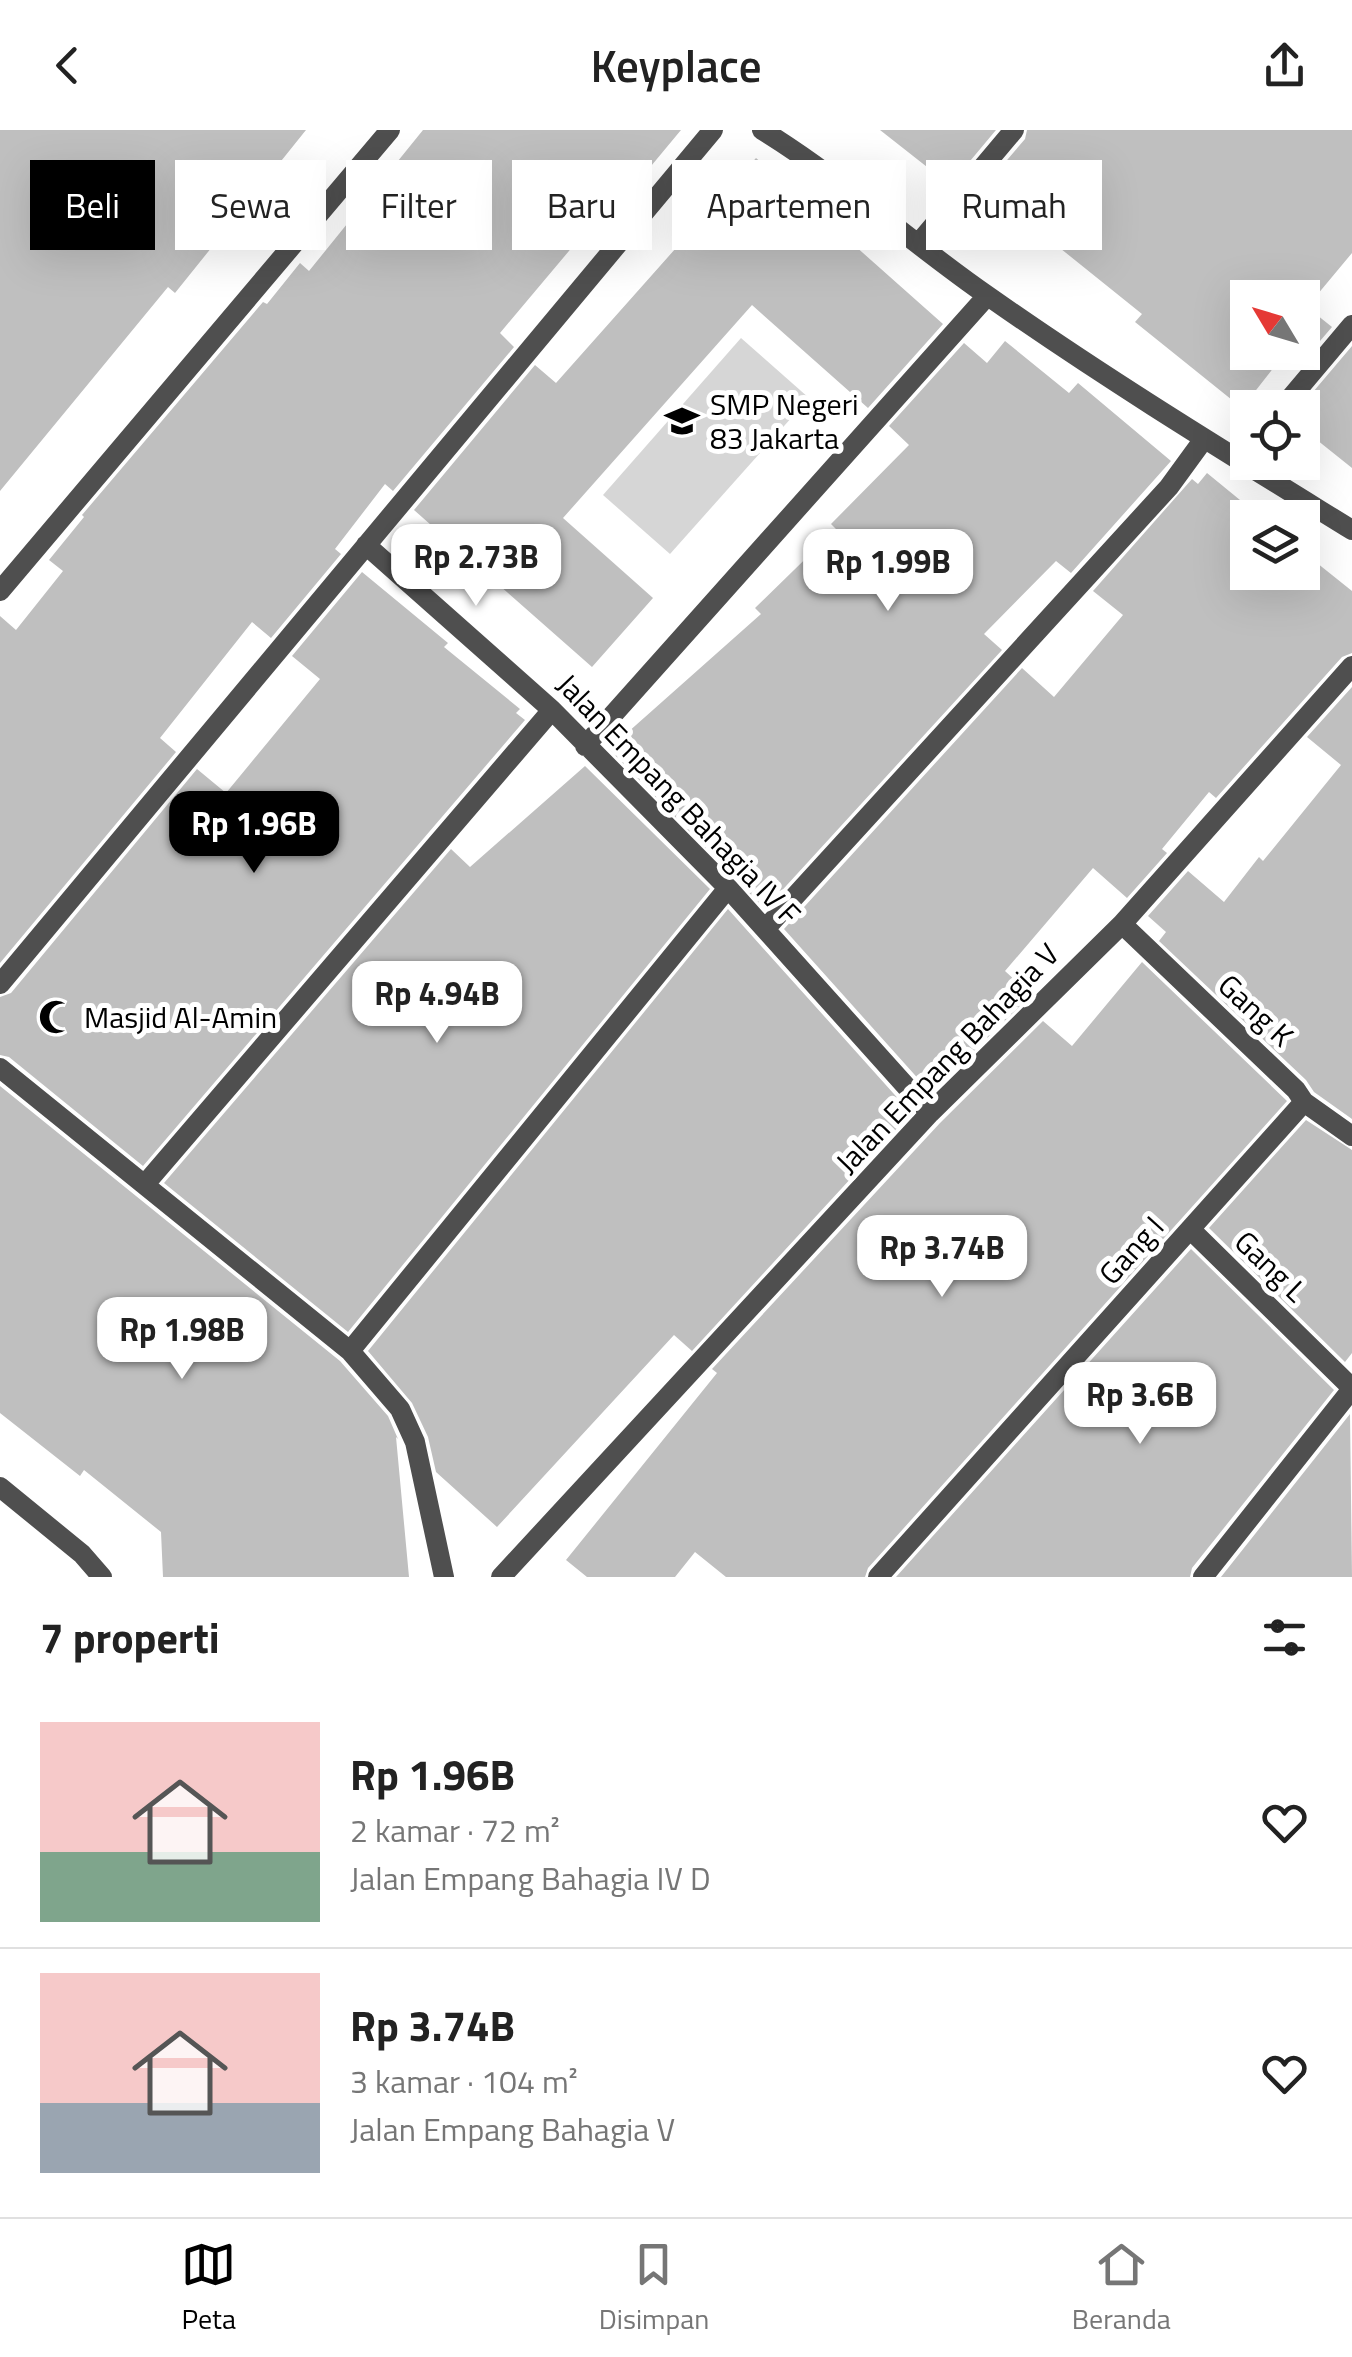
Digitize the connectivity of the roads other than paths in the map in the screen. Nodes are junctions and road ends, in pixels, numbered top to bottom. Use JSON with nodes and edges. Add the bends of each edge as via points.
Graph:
{"nodes":[{"id":1,"x":390,"y":130,"type":"edge"},
{"id":2,"x":713,"y":130,"type":"edge"},
{"id":3,"x":762,"y":130,"type":"edge"},
{"id":4,"x":1014,"y":130,"type":"edge"},
{"id":5,"x":918,"y":244,"type":"junction"},
{"id":6,"x":987,"y":296,"type":"junction"},
{"id":7,"x":1352,"y":325,"type":"edge"},
{"id":8,"x":1297,"y":390,"type":"edge"},
{"id":9,"x":1204,"y":438,"type":"junction"},
{"id":10,"x":1230,"y":449,"type":"edge"},
{"id":11,"x":1280,"y":480,"type":"edge"},
{"id":12,"x":1352,"y":530,"type":"edge"},
{"id":13,"x":366,"y":545,"type":"junction"},
{"id":14,"x":0,"y":591,"type":"edge"},
{"id":15,"x":1352,"y":666,"type":"edge"},
{"id":16,"x":552,"y":710,"type":"junction"},
{"id":17,"x":585,"y":746,"type":"junction"},
{"id":18,"x":728,"y":888,"type":"junction"},
{"id":19,"x":1122,"y":924,"type":"junction"},
{"id":20,"x":766,"y":928,"type":"junction"},
{"id":21,"x":0,"y":984,"type":"edge"},
{"id":22,"x":0,"y":1068,"type":"edge"},
{"id":23,"x":1304,"y":1102,"type":"junction"},
{"id":24,"x":930,"y":1113,"type":"junction"},
{"id":25,"x":1352,"y":1136,"type":"edge"},
{"id":26,"x":146,"y":1183,"type":"junction"},
{"id":27,"x":1190,"y":1229,"type":"junction"},
{"id":28,"x":350,"y":1351,"type":"junction"},
{"id":29,"x":1352,"y":1388,"type":"edge"},
{"id":30,"x":0,"y":1487,"type":"edge"},
{"id":31,"x":102,"y":1577,"type":"edge"},
{"id":32,"x":444,"y":1577,"type":"edge"},
{"id":33,"x":500,"y":1577,"type":"edge"},
{"id":34,"x":878,"y":1577,"type":"edge"},
{"id":35,"x":1202,"y":1577,"type":"edge"}],
"edges":[{"from":1,"to":14,"type":"street"},
{"from":2,"to":13,"type":"street"},
{"from":3,"to":5,"type":"street"},
{"from":4,"to":5,"type":"street"},
{"from":5,"to":6,"type":"street"},
{"from":6,"to":9,"type":"street"},
{"from":6,"to":17,"type":"street"},
{"from":7,"to":8,"type":"street"},
{"from":9,"to":10,"type":"street"},
{"from":9,"to":20,"type":"street","via":[[1169,487]]},
{"from":11,"to":12,"type":"street"},
{"from":13,"to":16,"type":"street","name":"Jalan Empang Bahagia IV F"},
{"from":13,"to":21,"type":"street"},
{"from":15,"to":19,"type":"street","name":"Jalan Empang Bahagia V"},
{"from":16,"to":17,"type":"street","name":"Jalan Empang Bahagia IV F"},
{"from":16,"to":26,"type":"street"},
{"from":17,"to":18,"type":"street","name":"Jalan Empang Bahagia IV F"},
{"from":18,"to":20,"type":"street","name":"Jalan Empang Bahagia IV F"},
{"from":18,"to":28,"type":"street"},
{"from":19,"to":23,"type":"street","name":"Gang K"},
{"from":19,"to":24,"type":"street","name":"Jalan Empang Bahagia V"},
{"from":20,"to":24,"type":"street","name":"Jalan Empang Bahagia IV F"},
{"from":22,"to":26,"type":"street"},
{"from":23,"to":25,"type":"street","name":"Gang K"},
{"from":23,"to":27,"type":"street","name":"Gang I"},
{"from":24,"to":33,"type":"street","name":"Jalan Empang Bahagia V"},
{"from":26,"to":28,"type":"street"},
{"from":27,"to":29,"type":"street","name":"Gang L"},
{"from":27,"to":34,"type":"street","name":"Gang I"},
{"from":28,"to":32,"type":"street","via":[[400,1409],[415,1442]]},
{"from":29,"to":35,"type":"street"},
{"from":30,"to":31,"type":"street"}]}
